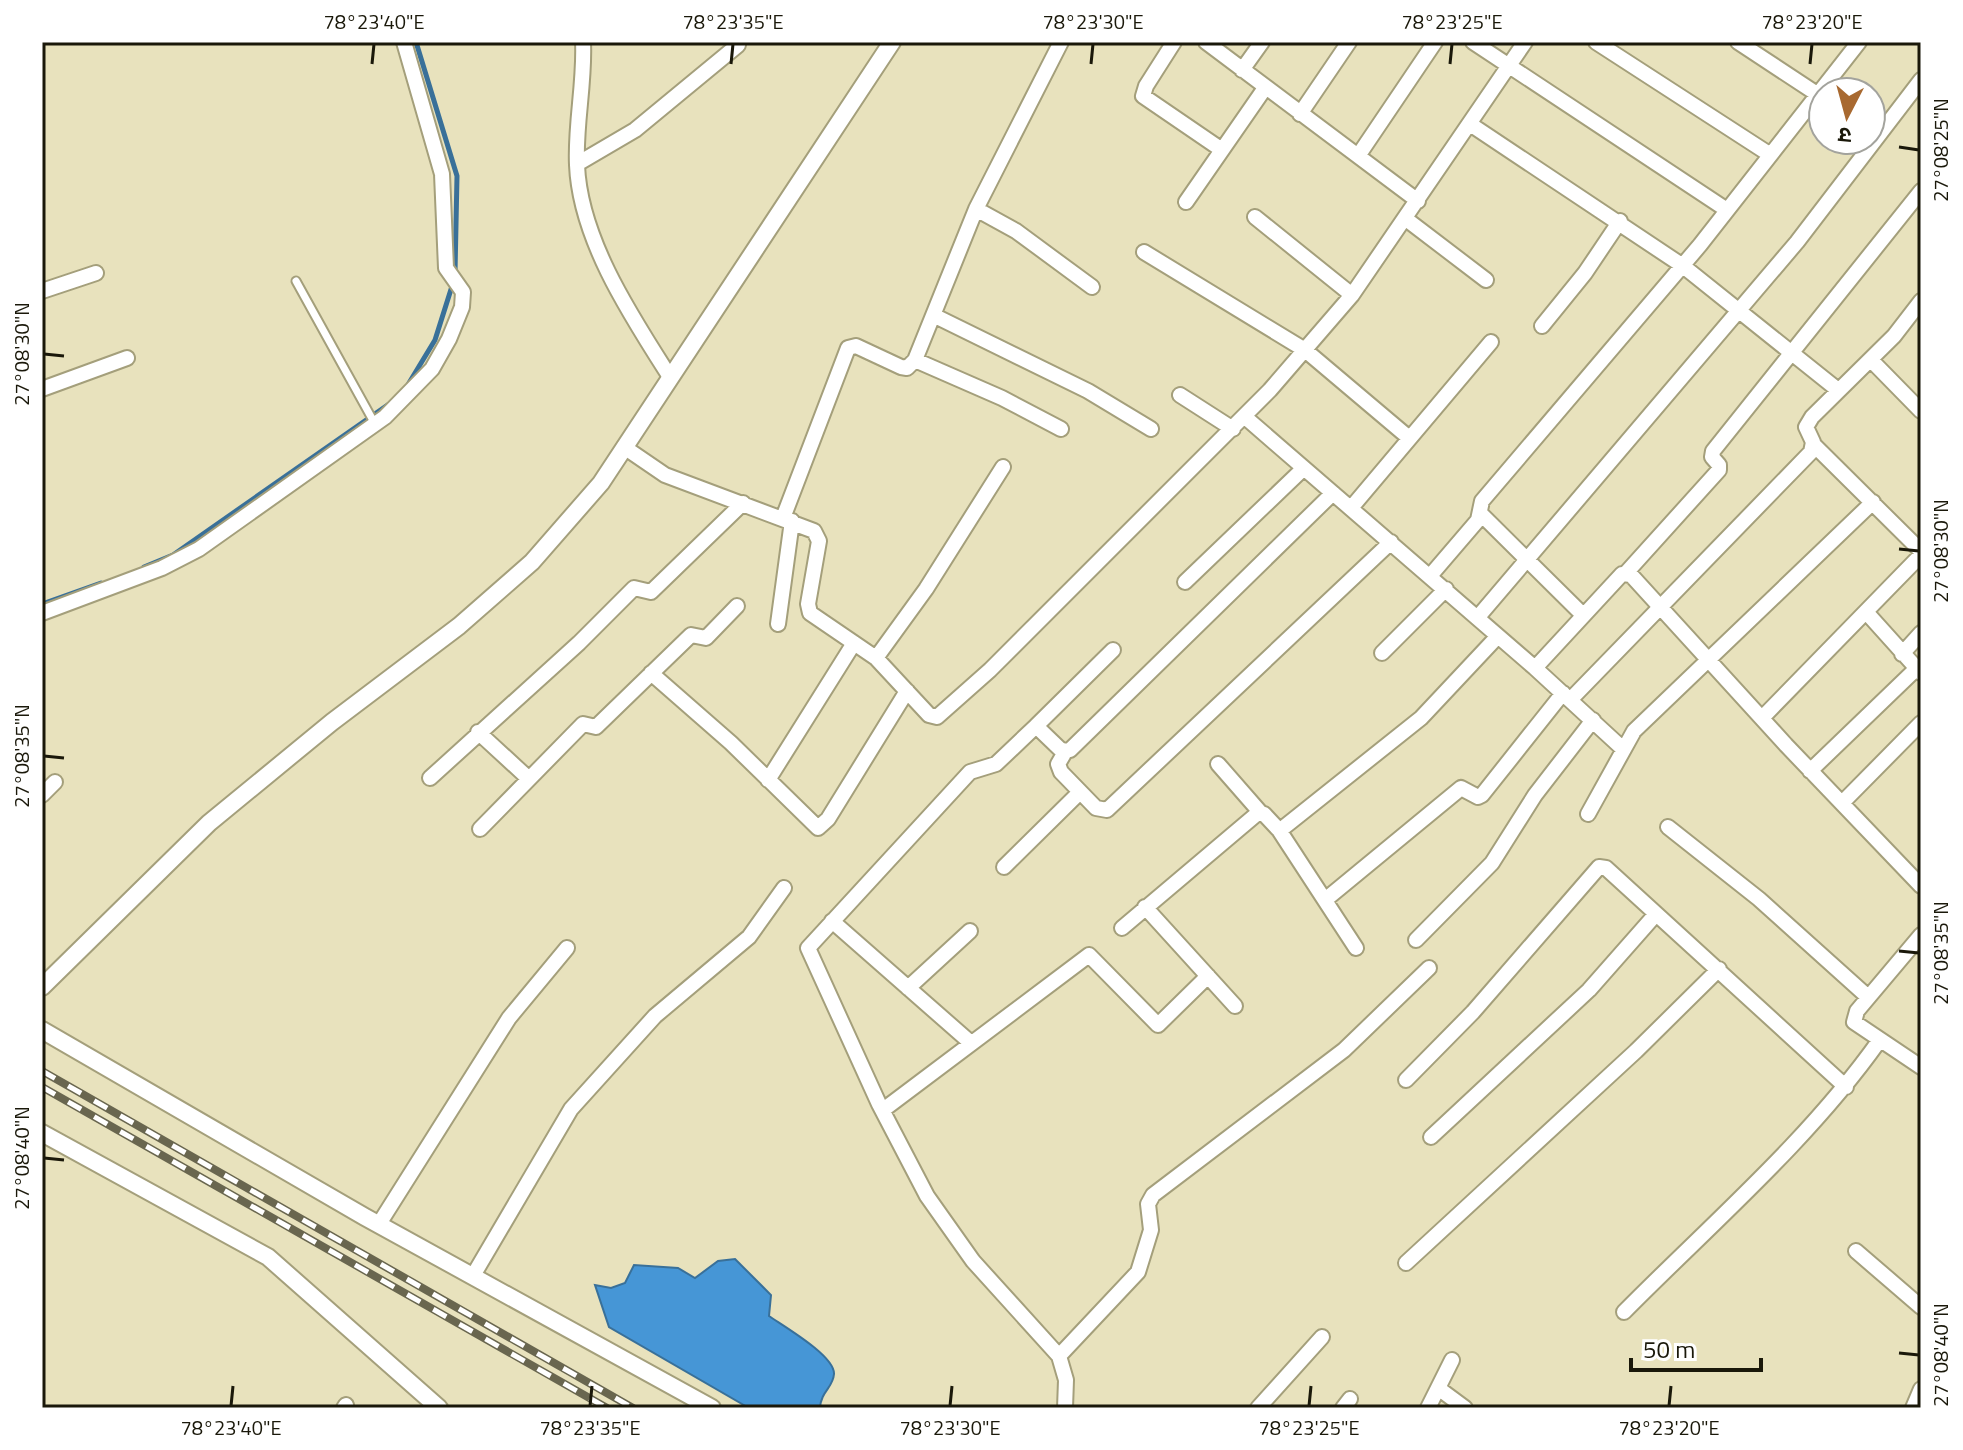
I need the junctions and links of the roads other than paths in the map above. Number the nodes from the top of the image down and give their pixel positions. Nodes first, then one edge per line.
1 (404, 42) edge
2 (892, 42) edge
3 (1061, 42) edge
4 (1174, 42) edge
5 (1206, 42) edge
6 (1262, 42) edge
7 (1349, 42) edge
8 (1435, 42) edge
9 (1473, 42) edge
10 (1525, 42) edge
11 (1596, 42) edge
12 (1738, 42) edge
13 (1859, 42) edge
14 (586, 43) edge
15 (738, 45) dead end
16 (1509, 66) junction
17 (1242, 70) junction
18 (1832, 76) edge
19 (1921, 80) edge
20 (1807, 87) edge
21 (1265, 88) junction
22 (1807, 106) edge
23 (1300, 114) junction
24 (1470, 124) junction
25 (1222, 150) junction
26 (1769, 154) junction
27 (1358, 156) junction
28 (577, 164) junction
29 (1921, 191) edge
30 (1418, 201) junction
31 (1186, 202) dead end
32 (976, 209) junction
33 (1727, 210) junction
34 (1255, 217) dead end
35 (1406, 219) junction
36 (1620, 221) junction
37 (1144, 252) dead end
38 (1683, 266) junction
39 (96, 273) dead end
40 (1486, 280) dead end
41 (296, 281) dead end
42 (1092, 287) dead end
43 (42, 291) edge
44 (1352, 295) junction
45 (1921, 301) edge
46 (1740, 309) junction
47 (935, 316) junction
48 (1542, 326) dead end
49 (1491, 342) dead end
50 (1305, 350) junction
51 (1793, 353) junction
52 (127, 358) dead end
53 (915, 360) junction
54 (1871, 360) junction
55 (670, 377) junction
56 (42, 389) edge
57 (1838, 390) junction
58 (1180, 395) dead end
59 (1921, 411) edge
60 (1245, 417) junction
61 (372, 418) junction
62 (1061, 429) dead end
63 (1151, 429) dead end
64 (1233, 429) junction
65 (1408, 437) junction
66 (1813, 444) junction
67 (624, 447) junction
68 (1003, 467) dead end
69 (1304, 468) junction
70 (1333, 493) junction
71 (1873, 502) junction
72 (743, 503) junction
73 (1351, 508) junction
74 (1480, 513) junction
75 (788, 519) junction
76 (1391, 542) junction
77 (1921, 553) edge
78 (1528, 558) junction
79 (1626, 573) junction
80 (1430, 576) junction
81 (1185, 582) dead end
82 (1446, 589) junction
83 (1660, 605) junction
84 (737, 606) dead end
85 (42, 613) edge
86 (1867, 613) junction
87 (1583, 615) junction
88 (1478, 617) junction
89 (778, 624) dead end
90 (1921, 633) edge
91 (1498, 636) junction
92 (854, 643) junction
93 (1113, 650) dead end
94 (1382, 653) dead end
95 (1902, 654) junction
96 (876, 658) junction
97 (1710, 660) junction
98 (1535, 668) junction
99 (1919, 671) edge
100 (651, 673) junction
101 (907, 691) junction
102 (1567, 696) junction
103 (1762, 718) junction
104 (1593, 720) junction
105 (1921, 723) edge
106 (1036, 726) junction
107 (478, 732) junction
108 (1622, 748) junction
109 (1065, 752) junction
110 (1218, 764) dead end
111 (1810, 771) junction
112 (430, 778) dead end
113 (528, 778) junction
114 (768, 780) junction
115 (55, 782) dead end
116 (1080, 792) junction
117 (42, 795) edge
118 (1842, 803) junction
119 (1260, 812) junction
120 (1588, 814) dead end
121 (1668, 827) dead end
122 (480, 829) dead end
123 (1279, 830) junction
124 (1004, 867) dead end
125 (1921, 886) edge
126 (784, 888) dead end
127 (1325, 900) junction
128 (1145, 907) junction
129 (1656, 914) junction
130 (832, 921) junction
131 (1122, 928) dead end
132 (970, 931) dead end
133 (1921, 935) edge
134 (1416, 940) dead end
135 (567, 948) dead end
136 (1356, 948) dead end
137 (1429, 968) dead end
138 (1719, 969) junction
139 (1208, 976) junction
140 (42, 987) edge
141 (908, 988) junction
142 (1868, 997) junction
143 (1235, 1006) dead end
144 (42, 1030) edge
145 (1879, 1041) junction
146 (971, 1043) junction
147 (1921, 1067) edge
148 (1406, 1080) dead end
149 (1846, 1087) junction
150 (883, 1110) junction
151 (42, 1133) edge
152 (1431, 1137) dead end
153 (379, 1224) junction
154 (1856, 1251) dead end
155 (1406, 1263) dead end
156 (474, 1274) junction
157 (1921, 1307) edge
158 (1624, 1312) dead end
159 (1322, 1337) dead end
160 (1059, 1356) junction
161 (1452, 1360) dead end
162 (1438, 1388) junction
163 (1921, 1389) edge
164 (439, 1408) edge
165 (712, 1408) edge
166 (1065, 1408) edge
167 (1258, 1408) edge
168 (1428, 1408) edge
169 (1465, 1408) edge
170 (1913, 1408) edge

1 - 61 street
2 - 55 street
3 - 32 street
4 - 25 street
5 - 17 street
6 - 17 street
7 - 23 street
8 - 27 street
9 - 16 street
10 - 16 street
11 - 26 street
12 - 20 street
13 - 18 street
14 - 28 street
15 - 28 street
16 - 24 street
16 - 33 street
17 - 21 street
19 - 46 street
21 - 23 street
21 - 25 street
22 - 26 street
23 - 27 street
24 - 30 street
24 - 36 street
25 - 31 street
26 - 33 street
27 - 30 street
28 - 55 street
29 - 51 street
30 - 35 street
32 - 42 street
32 - 47 street
33 - 38 street
34 - 44 street
35 - 40 street
35 - 44 street
36 - 38 street
36 - 48 street
37 - 50 street
38 - 46 street
38 - 74 street
39 - 43 street
41 - 61 lane
44 - 50 street
45 - 54 street
46 - 51 street
46 - 78 street
47 - 53 street
47 - 63 street
49 - 65 street
50 - 60 street
50 - 65 street
51 - 57 street
51 - 79 street
52 - 56 street
53 - 62 street
53 - 75 street
54 - 57 street
54 - 59 street
55 - 67 street
57 - 66 street
58 - 64 street
60 - 64 street
60 - 69 street
61 - 85 street
64 - 101 street
65 - 73 street
66 - 71 street
66 - 83 street
67 - 72 street
67 - 140 street
68 - 96 street
69 - 70 street
69 - 81 street
70 - 73 street
70 - 109 street
71 - 77 street
71 - 97 street
72 - 75 street
72 - 107 street
73 - 76 street
74 - 78 street
74 - 80 street
75 - 89 street
75 - 92 street
76 - 80 street
76 - 116 street
77 - 86 street
78 - 87 street
78 - 88 street
79 - 83 street
79 - 87 street
80 - 82 street
82 - 88 street
82 - 94 street
83 - 97 street
83 - 102 street
84 - 100 street
86 - 95 street
86 - 103 street
87 - 98 street
88 - 91 street
90 - 95 street
91 - 98 street
91 - 123 street
92 - 96 street
92 - 114 street
93 - 106 street
95 - 99 street
96 - 101 street
97 - 103 street
97 - 108 street
98 - 102 street
99 - 111 street
100 - 113 street
100 - 114 street
101 - 114 street
102 - 104 street
102 - 127 street
103 - 111 street
104 - 108 street
104 - 134 street
105 - 118 street
106 - 109 street
106 - 130 street
107 - 112 street
107 - 113 street
108 - 120 street
109 - 116 street
110 - 119 street
111 - 118 street
113 - 122 street
115 - 117 street
116 - 124 street
118 - 125 street
119 - 123 street
119 - 128 street
121 - 142 street
123 - 127 street
126 - 156 street
127 - 136 street
128 - 131 street
128 - 139 street
129 - 138 street
129 - 148 street
129 - 152 street
130 - 141 street
130 - 150 street
132 - 141 street
133 - 142 street
135 - 153 street
137 - 160 street
138 - 149 street
138 - 155 street
139 - 143 street
139 - 146 street
141 - 146 street
142 - 145 street
144 - 153 street
145 - 147 street
145 - 149 street
146 - 150 street
149 - 158 street
150 - 160 street
151 - 164 street
153 - 156 street
154 - 157 street
156 - 165 street
159 - 167 street
160 - 166 street
161 - 162 street
162 - 168 street
162 - 169 street
163 - 170 street

